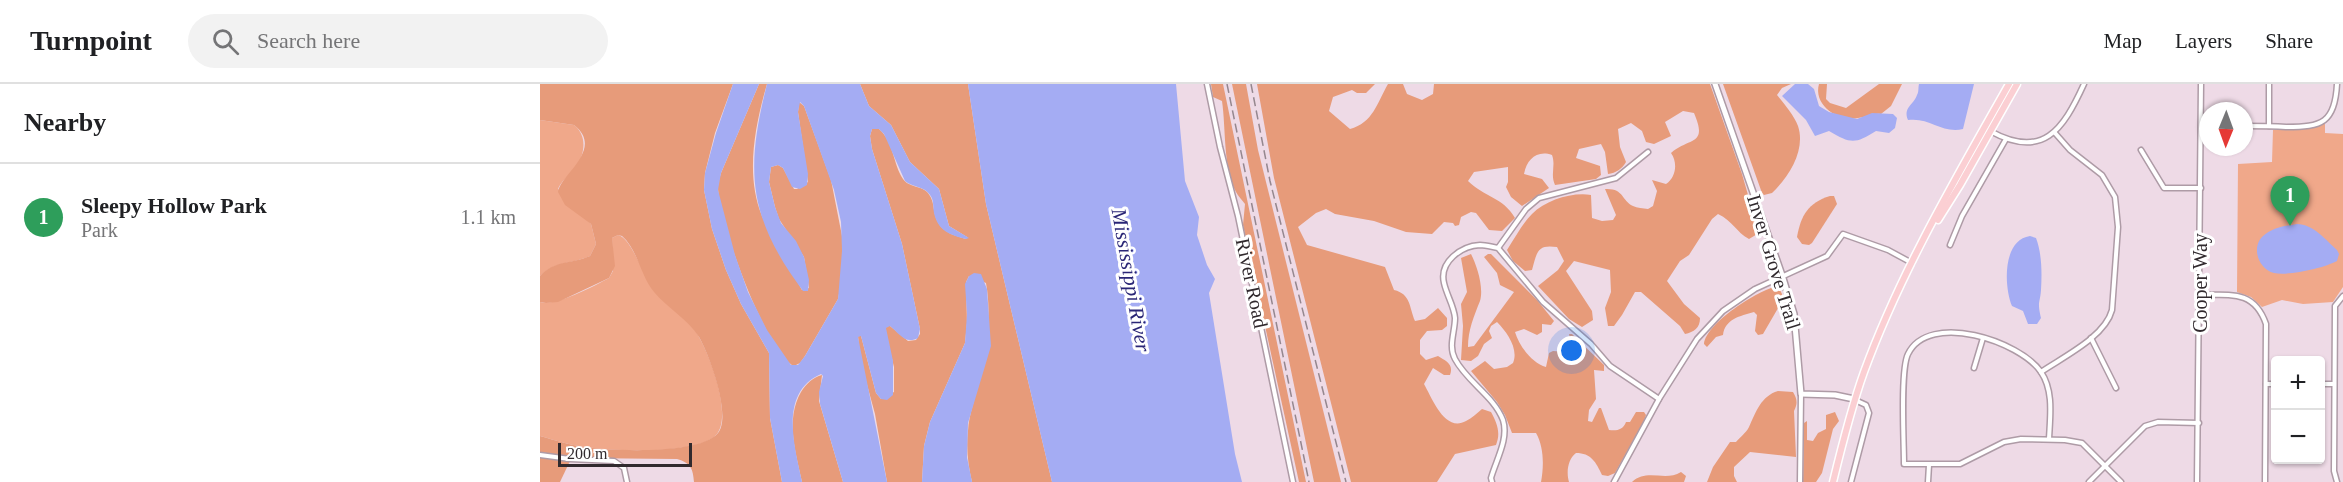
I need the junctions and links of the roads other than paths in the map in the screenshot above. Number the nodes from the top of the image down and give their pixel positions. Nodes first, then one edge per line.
1 (1207, 84) edge
2 (1715, 84) edge
3 (2009, 84) edge
4 (2017, 84) edge
5 (2084, 84) edge
6 (2201, 84) edge
7 (2269, 84) edge
8 (2337, 84) edge
9 (2201, 102) edge
10 (2253, 126) edge
11 (2269, 126) junction
12 (1987, 129) junction
13 (2055, 133) junction
14 (2006, 139) junction
15 (2141, 150) dead end
16 (1648, 152) dead end
17 (2201, 156) edge
18 (2201, 188) junction
19 (1950, 245) dead end
20 (1498, 248) junction
21 (1912, 263) junction
22 (1782, 275) junction
23 (2200, 295) junction
24 (2343, 296) edge
25 (1983, 338) junction
26 (2091, 338) junction
27 (1974, 368) dead end
28 (2041, 372) junction
29 (2266, 384) junction
30 (2271, 384) edge
31 (2325, 384) edge
32 (2333, 384) junction
33 (2116, 388) dead end
34 (1801, 394) junction
35 (1659, 399) junction
36 (1854, 399) junction
37 (2199, 423) junction
38 (2049, 439) junction
39 (540, 455) edge
40 (1929, 465) junction
41 (2105, 465) junction
42 (627, 482) edge
43 (1293, 482) edge
44 (1492, 482) edge
45 (1614, 482) edge
46 (1800, 482) edge
47 (1833, 482) edge
48 (1851, 482) edge
49 (1928, 482) edge
50 (2089, 482) edge
51 (2121, 482) edge
52 (2197, 482) edge
53 (2265, 482) edge
54 (2337, 482) edge

1 - 43 street, River Road
2 - 22 street, Inver Grove Trail
3 - 12 main road
4 - 12 main road
5 - 13 street
6 - 9 street, Cooper Way
7 - 11 street
8 - 11 street
10 - 11 street
12 - 14 street
12 - 21 main road
13 - 14 street
13 - 26 street
14 - 19 street
15 - 18 street
16 - 20 street
17 - 18 street, Cooper Way
18 - 23 street, Cooper Way
20 - 35 street
20 - 44 street
21 - 22 street
21 - 36 main road
22 - 34 street, Inver Grove Trail
22 - 35 street
23 - 29 street
23 - 37 street, Cooper Way
24 - 32 street
25 - 27 street
25 - 28 street
25 - 40 street
26 - 28 street
26 - 33 street
28 - 38 street
29 - 30 street
29 - 53 street
31 - 32 street
32 - 54 street
34 - 36 street
34 - 46 street, Inver Grove Trail
35 - 45 street
36 - 47 main road
36 - 48 street
37 - 41 street
37 - 52 street, Cooper Way
38 - 40 street
38 - 41 street
39 - 42 street
40 - 49 street
41 - 50 street
41 - 51 street

